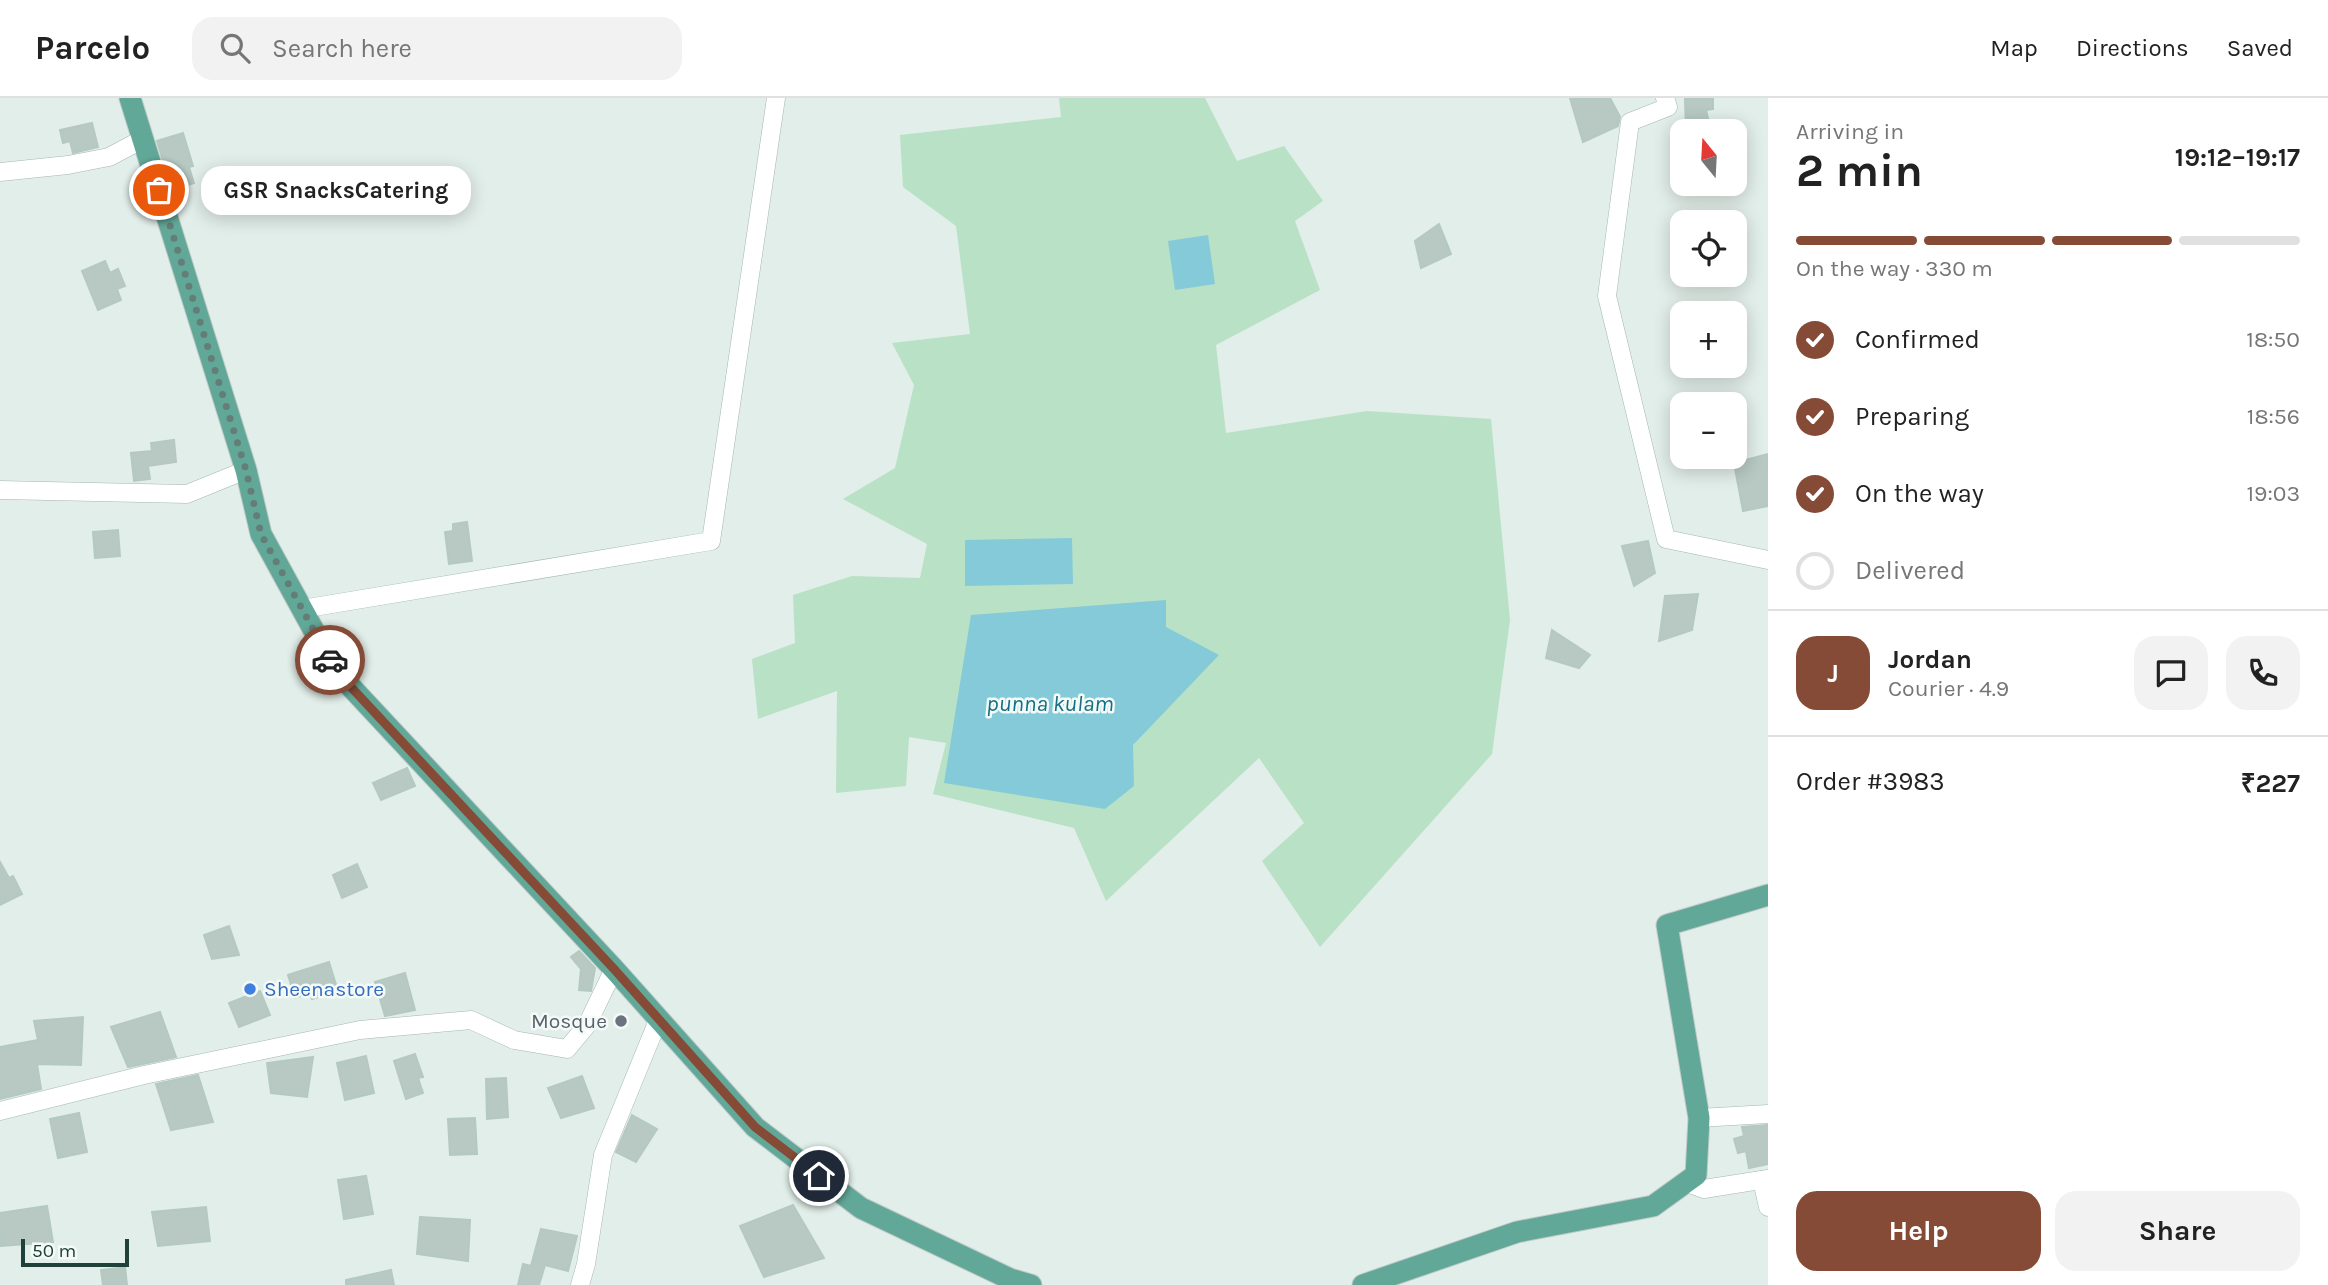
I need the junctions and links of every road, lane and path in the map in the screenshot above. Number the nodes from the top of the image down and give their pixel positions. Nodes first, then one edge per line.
1 (130, 98) edge
2 (776, 98) edge
3 (1665, 98) edge
4 (143, 139) junction
5 (0, 172) edge
6 (246, 470) junction
7 (0, 490) edge
8 (1768, 561) edge
9 (302, 609) junction
10 (1768, 895) edge
11 (614, 969) junction
12 (659, 1018) junction
13 (0, 1111) edge
14 (1768, 1114) edge
15 (1699, 1118) junction
16 (1765, 1180) edge
17 (1685, 1182) junction
18 (1768, 1207) edge
19 (580, 1285) edge
20 (1031, 1285) edge
21 (1363, 1285) edge

1 - 4 main road
2 - 9 street
3 - 8 street
4 - 5 street
4 - 6 main road
6 - 7 street
6 - 9 main road
9 - 11 main road
10 - 15 main road
11 - 12 main road
11 - 13 street
12 - 19 street
12 - 20 main road
14 - 15 street
15 - 17 main road
16 - 17 street
16 - 18 street
17 - 21 main road

